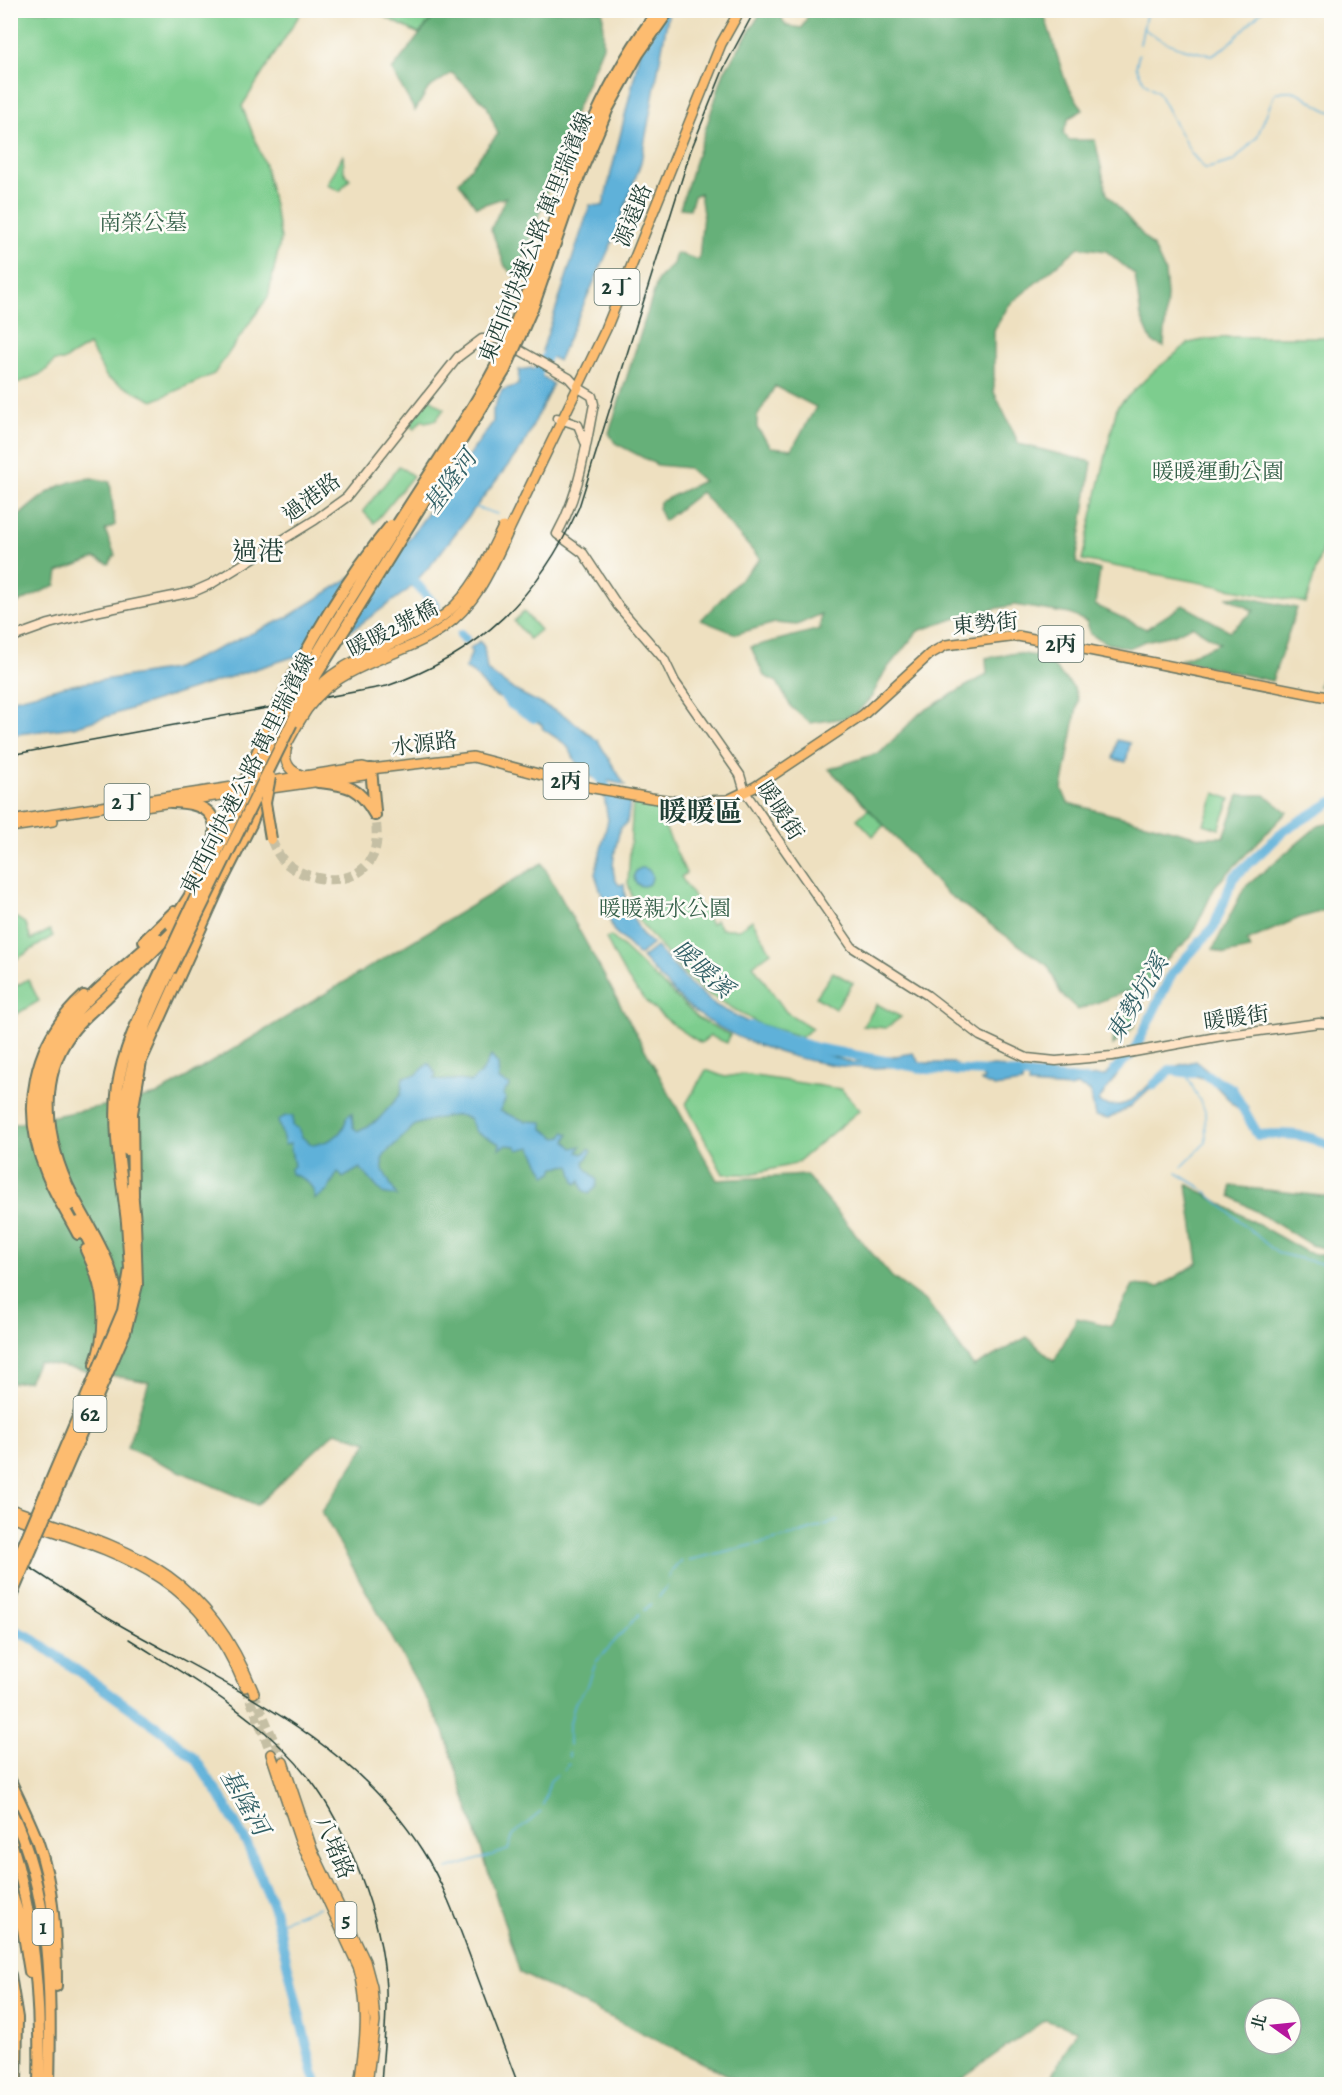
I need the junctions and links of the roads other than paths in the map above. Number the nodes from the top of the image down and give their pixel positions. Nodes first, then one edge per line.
1 (659, 10) edge
2 (669, 10) edge
3 (732, 10) edge
4 (740, 10) edge
5 (719, 42) junction
6 (573, 383) junction
7 (559, 419) junction
8 (585, 448) junction
9 (409, 506) junction
10 (506, 529) joint
11 (10, 638) edge
12 (1332, 699) edge
13 (296, 718) junction
14 (289, 741) junction
15 (371, 769) junction
16 (307, 775) junction
17 (318, 782) junction
18 (265, 786) junction
19 (241, 789) junction
20 (745, 792) junction
21 (651, 798) joint
22 (171, 802) junction
23 (10, 820) edge
24 (10, 827) edge
25 (271, 839) tunnel mouth
26 (211, 853) junction
27 (189, 897) junction
28 (166, 970) junction
29 (1332, 1024) edge
30 (133, 1196) junction
31 (131, 1222) junction
32 (106, 1377) junction
33 (55, 1476) junction
34 (10, 1509) edge
35 (10, 1516) edge
36 (10, 1577) edge
37 (10, 1590) edge
38 (10, 1599) edge
39 (10, 1609) edge
40 (245, 1687) tunnel mouth
41 (254, 1693) tunnel mouth
42 (271, 1754) tunnel mouth
43 (283, 1762) tunnel mouth
44 (10, 1780) edge
45 (10, 1809) edge
46 (10, 1838) edge
47 (10, 1888) edge
48 (10, 1975) edge
49 (50, 2049) junction
50 (39, 2064) junction
51 (16, 2085) edge
52 (39, 2085) edge
53 (49, 2085) edge
54 (359, 2085) edge
55 (367, 2085) edge

1 - 9 highway, 東西向快速公路 萬里瑞濱線 / 62, bridge
2 - 13 highway, 東西向快速公路 萬里瑞濱線 / 62, bridge
3 - 5 main road, 源遠路 / 2丁
4 - 5 main road, 源遠路 / 2丁
5 - 6 main road, 源遠路 / 2丁
6 - 7 main road, 源遠路 / 2丁
6 - 8 street, 暖暖街
6 - 11 street, 過港路
7 - 8 street
7 - 10 main road, 源遠路 / 2丁
8 - 20 street, 暖暖街
9 - 19 highway, bridge
9 - 28 highway, 東西向快速公路 萬里瑞濱線 / 62, bridge
10 - 13 main road, 暖暖2號橋 / 2丁, bridge
12 - 20 main road, 東勢街 / 2丙
13 - 14 main road, 2丁
13 - 19 main road, 2丁
13 - 25 highway, bridge
13 - 28 highway, 東西向快速公路 萬里瑞濱線 / 62, bridge
14 - 16 main road
14 - 18 main road, 2丁
15 - 16 main road, 水源路 / 2丙
15 - 17 main road, 水源路 / 2丙
15 - 17 highway
15 - 21 main road, 水源路 / 2丙
16 - 18 main road, 水源路 / 2丙
17 - 18 main road, 水源路 / 2丙
18 - 19 main road, 水源路 / 2丁
18 - 30 highway
18 - 32 highway
19 - 22 main road, 水源路 / 2丁
19 - 23 main road, 水源路 / 2丁
19 - 26 highway
20 - 21 main road, 東勢街 / 2丙
20 - 29 street, 暖暖街
22 - 24 main road, 水源路 / 2丁
22 - 26 highway
26 - 27 highway
27 - 32 highway
27 - 33 highway, bridge
28 - 30 highway, 東西向快速公路 萬里瑞濱線 / 62
28 - 31 highway, 東西向快速公路 萬里瑞濱線 / 62
30 - 31 highway, 東西向快速公路 萬里瑞濱線 / 62
31 - 33 highway, 東西向快速公路 萬里瑞濱線 / 62, bridge
31 - 38 highway, 東西向快速公路 萬里瑞濱線 / 62, bridge
32 - 37 highway, bridge
32 - 39 highway, bridge
33 - 36 highway, 東西向快速公路 萬里瑞濱線 / 62, bridge
34 - 41 main road
35 - 40 main road
42 - 54 main road, 八堵路 / 5
43 - 55 main road, 八堵路 / 5
44 - 49 highway
45 - 49 highway, 1
46 - 50 highway, 1
47 - 50 highway
48 - 51 highway
49 - 53 highway, 1
50 - 52 highway, 1

